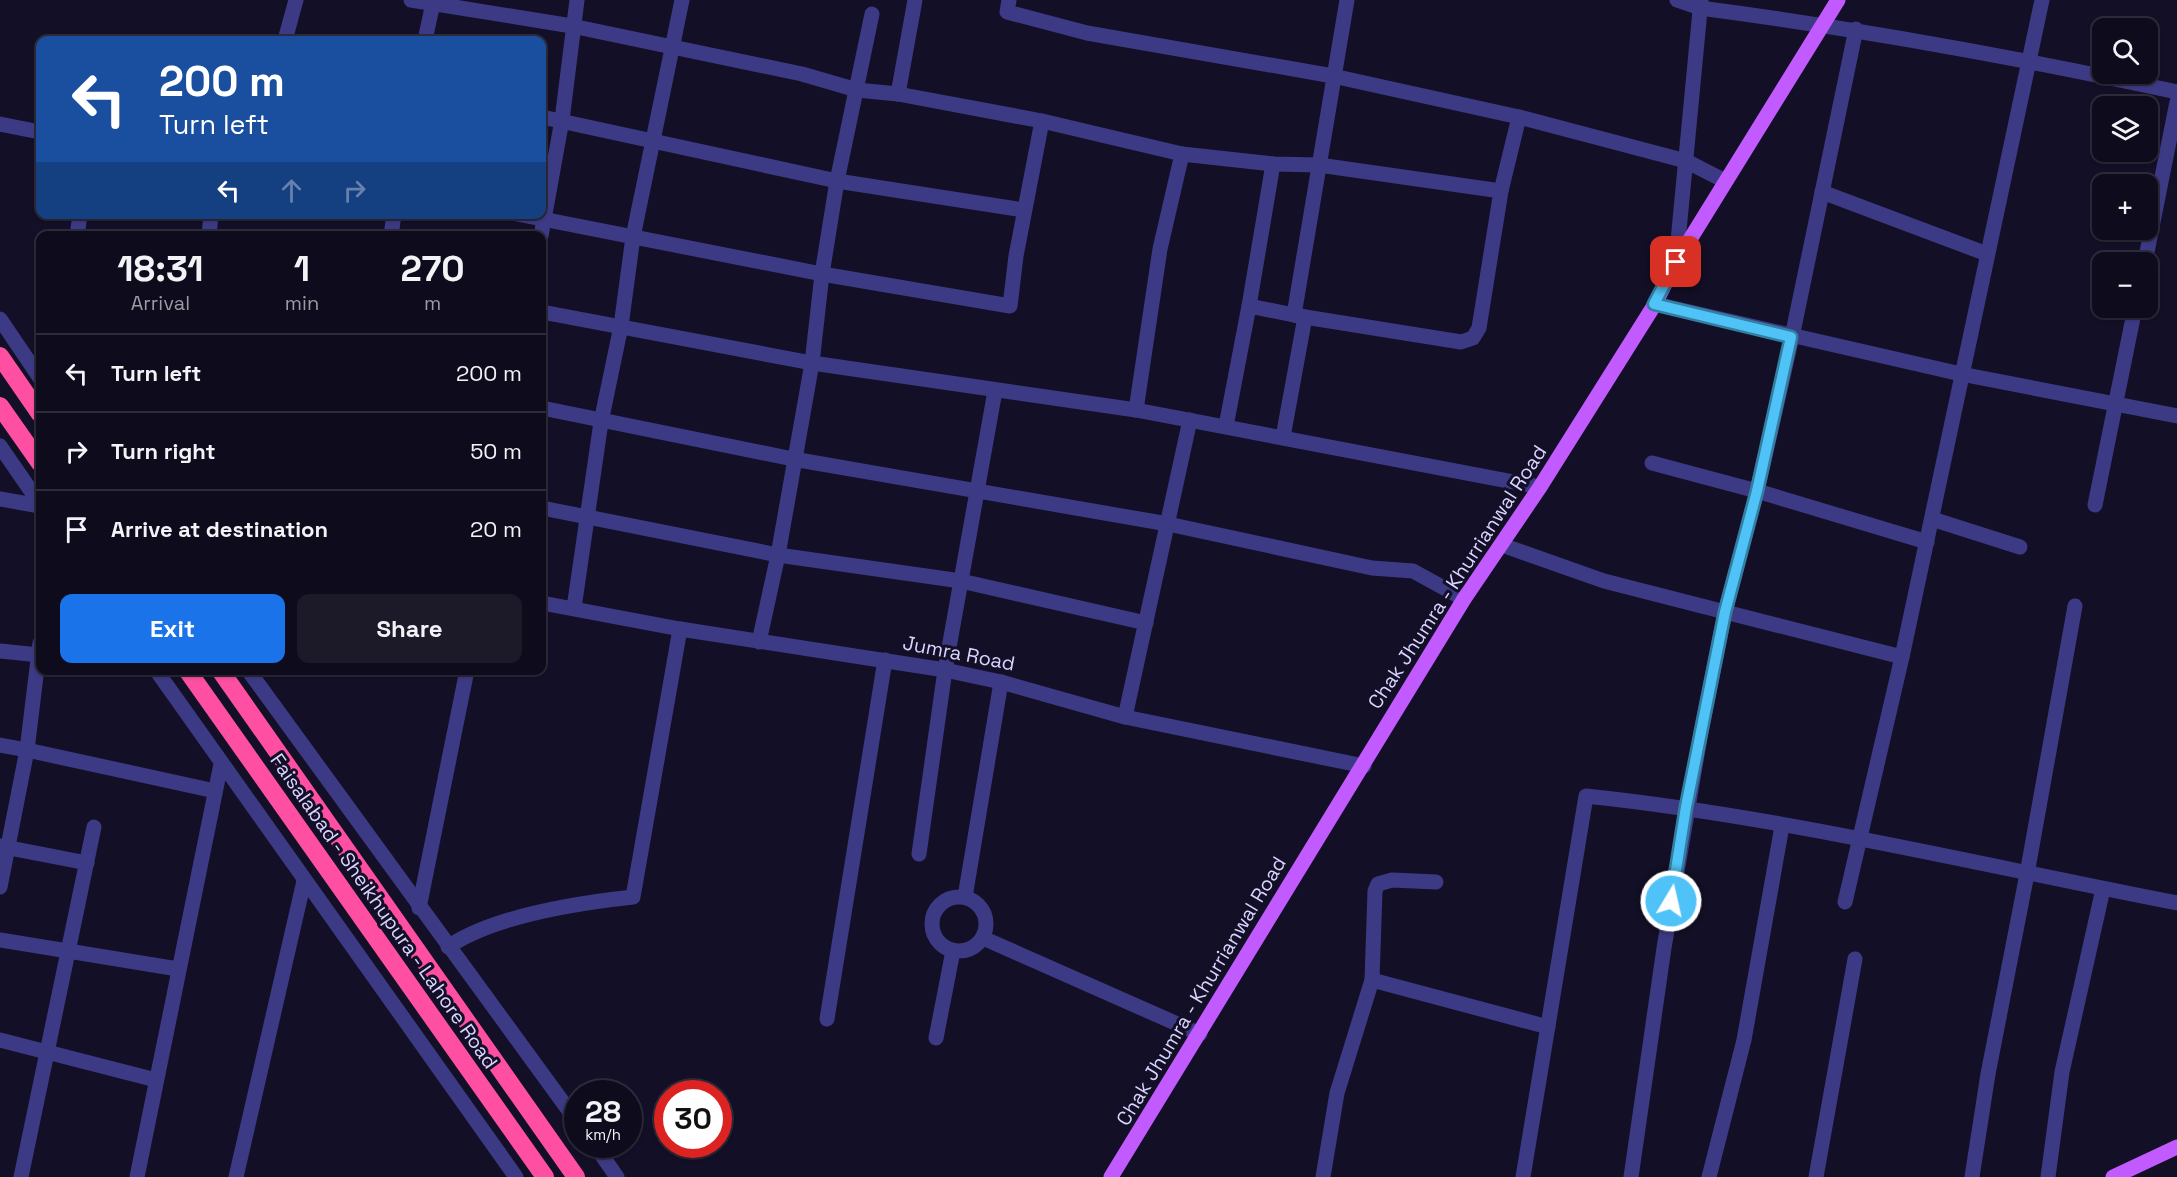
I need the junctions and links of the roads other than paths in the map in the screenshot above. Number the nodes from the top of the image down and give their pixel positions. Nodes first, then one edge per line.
1 (296, 0) edge
2 (411, 0) edge
3 (577, 0) edge
4 (682, 0) edge
5 (915, 0) edge
6 (1009, 0) edge
7 (1347, 0) edge
8 (1677, 0) edge
9 (1838, 0) edge
10 (2042, 0) edge
11 (433, 3) junction
12 (1701, 4) edge
13 (872, 14) dead end
14 (1823, 24) junction
15 (572, 26) junction
16 (1856, 28) junction
17 (286, 36) edge
18 (427, 36) edge
19 (673, 49) junction
20 (2029, 60) junction
21 (1333, 76) junction
22 (857, 90) junction
23 (2177, 92) edge
24 (897, 94) junction
25 (2177, 102) edge
26 (1519, 117) junction
27 (546, 118) edge
28 (562, 120) junction
29 (1042, 122) junction
30 (0, 124) edge
31 (36, 131) edge
32 (653, 139) junction
33 (1182, 154) junction
34 (1686, 161) junction
35 (1273, 164) junction
36 (1318, 165) junction
37 (837, 181) junction
38 (1725, 181) junction
39 (1501, 191) junction
40 (1822, 192) junction
41 (546, 203) edge
42 (1024, 210) junction
43 (543, 219) joint
44 (542, 231) edge
45 (633, 237) junction
46 (2147, 252) edge
47 (1987, 254) junction
48 (1676, 262) junction
49 (822, 274) junction
50 (1654, 304) junction
51 (1249, 306) junction
52 (546, 313) edge
53 (1300, 316) junction
54 (2133, 318) edge
55 (0, 319) edge
56 (621, 326) junction
57 (1791, 337) junction
58 (0, 356) edge
59 (812, 363) junction
60 (36, 372) edge
61 (1961, 374) junction
62 (995, 392) junction
63 (0, 406) edge
64 (2115, 406) junction
65 (36, 408) edge
66 (546, 409) edge
67 (1136, 410) junction
68 (2177, 416) edge
69 (1190, 420) junction
70 (601, 422) junction
71 (1226, 426) junction
72 (1283, 437) junction
73 (0, 446) edge
74 (36, 457) edge
75 (793, 459) junction
76 (1652, 463) dead end
77 (1540, 487) junction
78 (978, 491) junction
79 (1757, 491) junction
80 (0, 499) edge
81 (36, 499) edge
82 (36, 504) edge
83 (2095, 505) dead end
84 (546, 509) edge
85 (586, 519) junction
86 (1932, 519) junction
87 (1168, 524) junction
88 (1927, 542) junction
89 (1502, 545) junction
90 (2020, 547) dead end
91 (778, 555) junction
92 (961, 581) junction
93 (1464, 599) junction
94 (546, 604) edge
95 (2075, 606) dead end
96 (574, 608) junction
97 (1725, 612) junction
98 (1146, 623) junction
99 (680, 629) junction
100 (759, 642) junction
101 (36, 649) edge
102 (0, 651) edge
103 (1902, 657) junction
104 (885, 660) junction
105 (945, 670) junction
106 (37, 675) edge
107 (159, 675) edge
108 (191, 675) edge
109 (224, 675) edge
110 (252, 675) edge
111 (466, 675) edge
112 (1001, 682) junction
113 (1125, 717) junction
114 (0, 745) edge
115 (27, 750) junction
116 (221, 764) junction
117 (1364, 766) junction
118 (215, 790) junction
119 (1686, 807) junction
120 (1782, 826) junction
121 (94, 827) dead end
122 (1859, 836) junction
123 (4, 847) edge
124 (920, 854) dead end
125 (87, 862) junction
126 (2027, 874) junction
127 (304, 881) junction
128 (1436, 882) dead end
129 (0, 887) edge
130 (2103, 889) junction
131 (966, 897) junction
132 (1845, 902) dead end
133 (2177, 903) edge
134 (419, 908) junction
135 (983, 938) junction
136 (0, 940) edge
137 (448, 947) junction
138 (68, 951) junction
139 (953, 951) junction
140 (1855, 959) dead end
141 (178, 969) junction
142 (1372, 980) junction
143 (826, 1018) dead end
144 (1548, 1027) junction
145 (1200, 1034) junction
146 (936, 1038) dead end
147 (0, 1040) edge
148 (47, 1052) junction
149 (156, 1080) junction
150 (564, 1104) edge
151 (2177, 1147) edge
152 (604, 1158) edge
153 (21, 1177) edge
154 (137, 1177) edge
155 (236, 1177) edge
156 (516, 1177) edge
157 (545, 1177) edge
158 (576, 1177) edge
159 (618, 1177) edge
160 (1111, 1177) edge
161 (1323, 1177) edge
162 (1523, 1177) edge
163 (1631, 1177) edge
164 (1708, 1177) edge
165 (1816, 1177) edge
166 (1972, 1177) edge
167 (2048, 1177) edge
168 (2113, 1177) edge

1 - 17 street
2 - 11 street
3 - 15 street
4 - 19 street
5 - 24 street
6 - 21 street
7 - 21 street
8 - 12 street
9 - 14 main road, Chak Jhumra - Khurrianwal Road
10 - 20 street
11 - 15 street
11 - 18 street
12 - 14 street
12 - 34 street
13 - 22 street
14 - 16 street
14 - 38 main road, Chak Jhumra - Khurrianwal Road
15 - 19 street
15 - 28 street
16 - 20 street
16 - 40 street
19 - 22 street
19 - 32 street
20 - 23 street
20 - 47 street
21 - 26 street
21 - 36 street
22 - 24 street
22 - 37 street
24 - 29 street
25 - 46 street
26 - 34 street
26 - 39 street
27 - 28 street
28 - 32 street
28 - 41 street
29 - 33 street
29 - 42 street
30 - 31 street
32 - 37 street
32 - 45 street
33 - 35 street
33 - 67 street
34 - 38 street
34 - 48 street
35 - 36 street
35 - 51 street
36 - 39 street
36 - 53 street
37 - 42 street
37 - 49 street
38 - 48 main road, Chak Jhumra - Khurrianwal Road
39 - 53 street
40 - 47 street
40 - 57 street
42 - 49 street
43 - 44 street
43 - 45 street
45 - 49 street
45 - 56 street
47 - 61 street
48 - 50 main road, Chak Jhumra - Khurrianwal Road
49 - 59 street
50 - 57 street
50 - 77 main road, Chak Jhumra - Khurrianwal Road
51 - 53 street
51 - 71 street
52 - 56 street
53 - 72 street
54 - 64 street
55 - 60 street
56 - 59 street
56 - 70 street
57 - 61 street
57 - 79 street
58 - 65 highway
59 - 62 street
59 - 75 street
61 - 64 street
61 - 86 street
62 - 67 street
62 - 78 street
63 - 74 highway
64 - 68 street
64 - 83 street
66 - 70 street
67 - 69 street
69 - 71 street
69 - 87 street
70 - 75 street
70 - 85 street
71 - 72 street
72 - 77 street
73 - 81 street
75 - 78 street
75 - 91 street
76 - 79 street
77 - 89 main road, Chak Jhumra - Khurrianwal Road
78 - 87 street
78 - 92 street
79 - 88 street
79 - 97 street
80 - 82 street
84 - 85 street
85 - 91 street
85 - 96 street
86 - 88 street
86 - 90 street
87 - 93 street
87 - 98 street
88 - 103 street
89 - 93 main road, Chak Jhumra - Khurrianwal Road
89 - 97 street
91 - 92 street
91 - 100 street
92 - 98 street
92 - 105 street
93 - 117 main road, Chak Jhumra - Khurrianwal Road
94 - 96 street, Jumra Road
95 - 126 street
96 - 99 street, Jumra Road
97 - 103 street
97 - 119 street
98 - 113 street
99 - 100 street, Jumra Road
99 - 137 street
100 - 104 street, Jumra Road
101 - 102 street
103 - 122 street
104 - 105 street, Jumra Road
104 - 143 street
105 - 112 street, Jumra Road
105 - 124 street
106 - 115 street
107 - 116 street
108 - 157 highway, Faisalabad - Sheikhupura - Lahore Road
109 - 158 highway, Faisalabad - Sheikhupura - Lahore Road
110 - 134 street
111 - 134 street
112 - 113 street, Jumra Road
112 - 131 street
113 - 117 street, Jumra Road
114 - 115 street
115 - 118 street
115 - 123 street
116 - 118 street
116 - 127 street
117 - 145 main road, Chak Jhumra - Khurrianwal Road
118 - 141 street
119 - 120 street
119 - 144 street
119 - 163 street
120 - 122 street
120 - 164 street
121 - 125 street
122 - 126 street
122 - 132 street
123 - 125 street
123 - 129 street
125 - 138 street
126 - 130 street
126 - 166 street
127 - 155 street
127 - 156 street
128 - 142 street
130 - 133 street
130 - 167 street
131 - 135 street
131 - 139 street
134 - 137 street
135 - 139 street
135 - 145 street
136 - 138 street
137 - 150 street
138 - 141 street
138 - 148 street
139 - 146 street
140 - 165 street
141 - 149 street
142 - 144 street
142 - 161 street
144 - 162 street
145 - 160 main road, Chak Jhumra - Khurrianwal Road
147 - 148 street
148 - 149 street
148 - 153 street
149 - 154 street
151 - 168 main road
152 - 159 street

